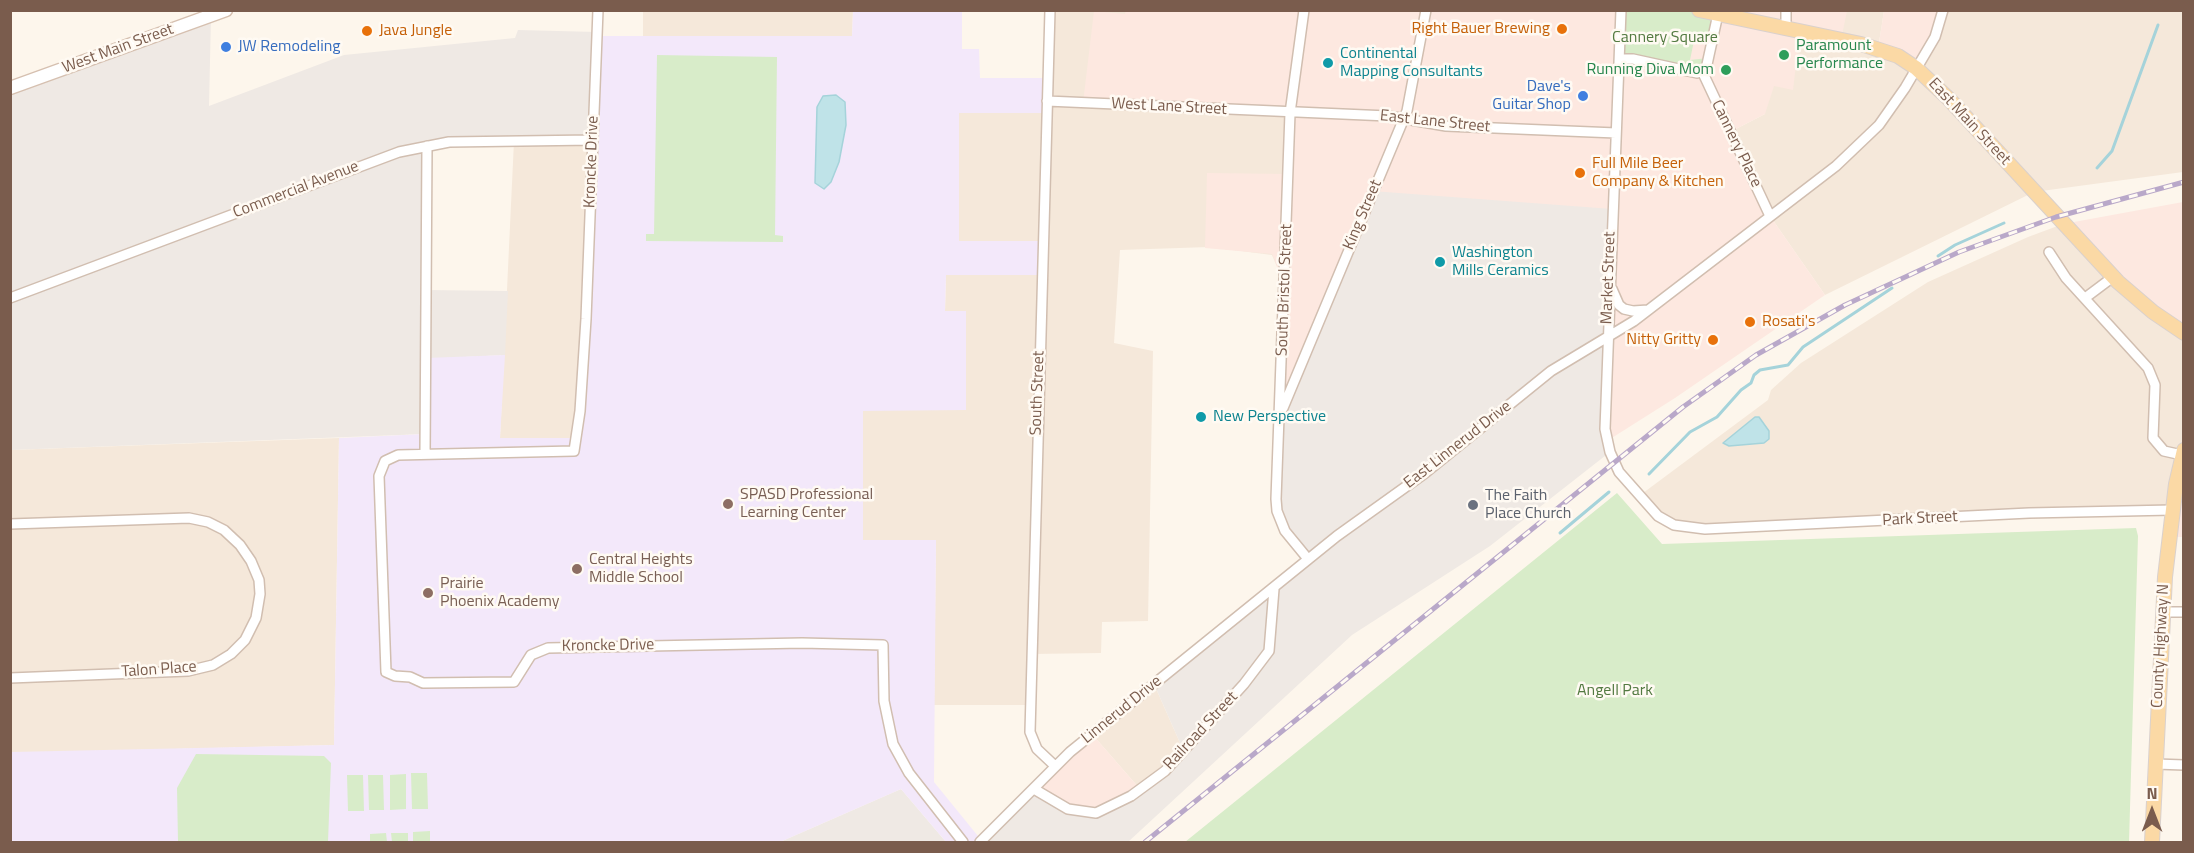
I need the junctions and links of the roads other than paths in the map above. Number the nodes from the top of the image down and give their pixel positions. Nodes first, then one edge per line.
1 (226, 10) edge
2 (598, 10) edge
3 (1050, 10) edge
4 (1304, 10) edge
5 (1426, 10) edge
6 (1621, 10) edge
7 (1699, 10) edge
8 (1786, 10) edge
9 (1943, 10) edge
10 (1717, 20) junction
11 (1786, 28) junction
12 (1620, 59) junction
13 (1916, 68) junction
14 (1704, 69) junction
15 (10, 88) edge
16 (1047, 101) junction
17 (1290, 113) junction
18 (1404, 118) junction
19 (1616, 133) junction
20 (593, 140) junction
21 (427, 146) junction
22 (1770, 216) junction
23 (2049, 252) dead end
24 (2113, 276) junction
25 (1609, 282) junction
26 (10, 298) edge
27 (2085, 298) junction
28 (1648, 310) junction
29 (2184, 333) edge
30 (1607, 339) junction
31 (1281, 413) junction
32 (2183, 452) edge
33 (425, 454) junction
34 (2172, 510) junction
35 (1669, 523) joint
36 (10, 524) edge
37 (1308, 559) junction
38 (1274, 589) junction
39 (2162, 612) junction
40 (2184, 612) edge
41 (10, 678) edge
42 (2156, 764) junction
43 (1054, 765) junction
44 (2184, 765) edge
45 (1034, 789) junction
46 (963, 843) edge
47 (980, 843) edge
48 (2152, 843) edge

1 - 15 main road, West Main Street
2 - 20 street, Kroncke Drive
3 - 16 street, South Street
4 - 17 street, South Bristol Street
5 - 18 street, King Street
6 - 12 street, Market Street
7 - 10 main road, East Main Street
8 - 11 street
9 - 13 street, East Linnerud Drive
10 - 11 main road, East Main Street
10 - 14 street
11 - 13 main road, East Main Street
12 - 14 street
12 - 19 street, Market Street
13 - 22 street, East Linnerud Drive
13 - 24 main road, East Main Street
14 - 22 street, Cannery Place
16 - 17 street, West Lane Street
16 - 43 street, South Street
17 - 18 street, East Lane Street
17 - 31 street, South Bristol Street
18 - 19 street, East Lane Street
18 - 31 street, King Street
19 - 25 street, Market Street
20 - 21 street, Commercial Avenue
20 - 33 street, Kroncke Drive
21 - 26 street, Commercial Avenue
21 - 33 street
22 - 28 street, East Linnerud Drive
23 - 27 street
24 - 27 street
24 - 29 main road, East Main Street
25 - 28 street
25 - 30 street, Market Street
27 - 32 street
28 - 30 street, East Linnerud Drive
30 - 35 street, Market Street
30 - 37 street, East Linnerud Drive
31 - 37 street, South Bristol Street
32 - 34 main road, County Highway N
33 - 46 street, Kroncke Drive
34 - 35 street, Park Street
34 - 39 main road, County Highway N
36 - 41 street, Talon Place
37 - 38 street, East Linnerud Drive
38 - 43 street, Linnerud Drive
38 - 45 street, Railroad Street
39 - 40 street
39 - 42 main road, County Highway N
42 - 44 street
42 - 48 main road, County Highway N
43 - 45 street, Linnerud Drive
45 - 47 street, Linnerud Drive

